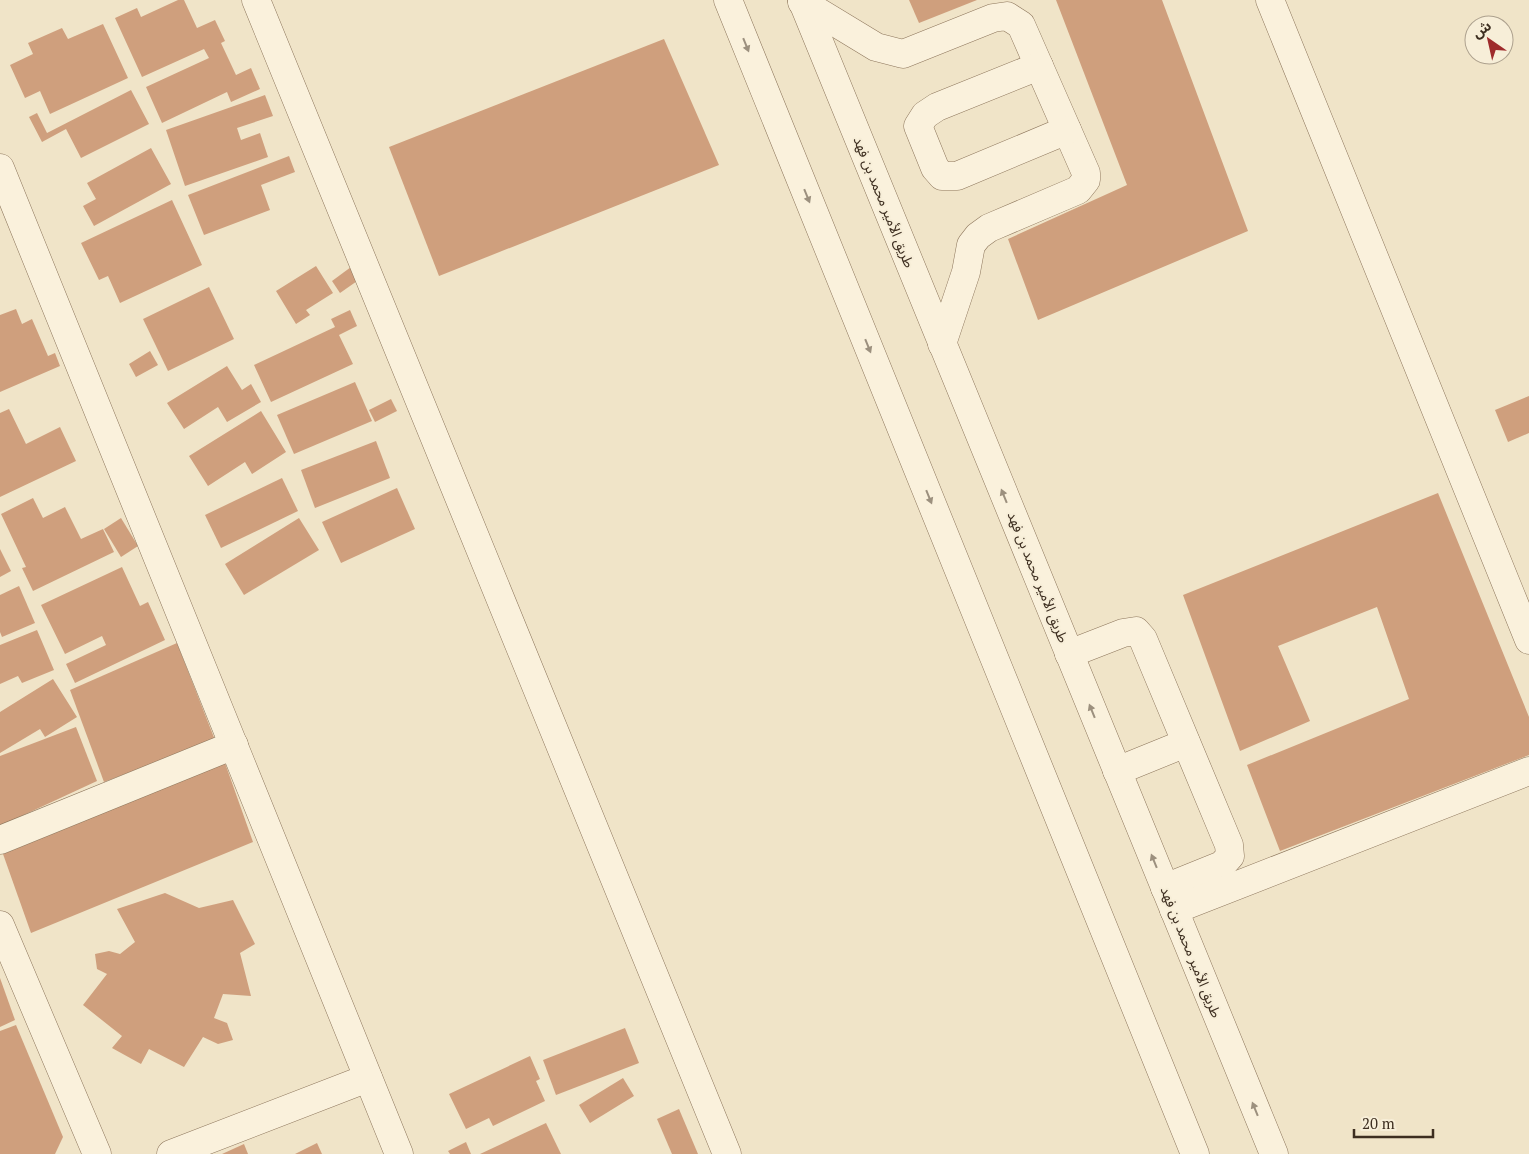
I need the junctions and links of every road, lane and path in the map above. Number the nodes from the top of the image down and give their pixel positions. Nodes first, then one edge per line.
1 (256, 0) edge
2 (728, 0) edge
3 (1270, 0) edge
4 (802, 1) edge
5 (1039, 66) junction
6 (1067, 130) junction
7 (0, 168) edge
8 (942, 344) junction
9 (1529, 640) edge
10 (1069, 654) junction
11 (1186, 743) junction
12 (234, 745) junction
13 (1117, 771) junction
14 (1529, 771) edge
15 (0, 840) edge
16 (1169, 899) junction
17 (0, 926) edge
18 (368, 1078) junction
19 (97, 1154) edge
20 (171, 1154) edge
21 (399, 1154) edge
22 (727, 1154) edge
23 (1195, 1154) edge
24 (1274, 1154) edge

1 - 22 street
2 -> 23 street
3 - 9 street
4 - 5 street
4 - 8 street, طريق الأمير محمد بن فهد
5 - 6 street
5 - 6 street
6 - 8 street
7 - 12 street
10 -> 8 street, طريق الأمير محمد بن فهد
10 - 11 street
13 -> 10 street, طريق الأمير محمد بن فهد
11 - 13 street
11 - 16 street
12 - 15 street
12 - 18 street
16 -> 13 street, طريق الأمير محمد بن فهد
14 - 16 street
24 -> 16 street, طريق الأمير محمد بن فهد
17 - 19 street
18 - 20 street
18 - 21 street

